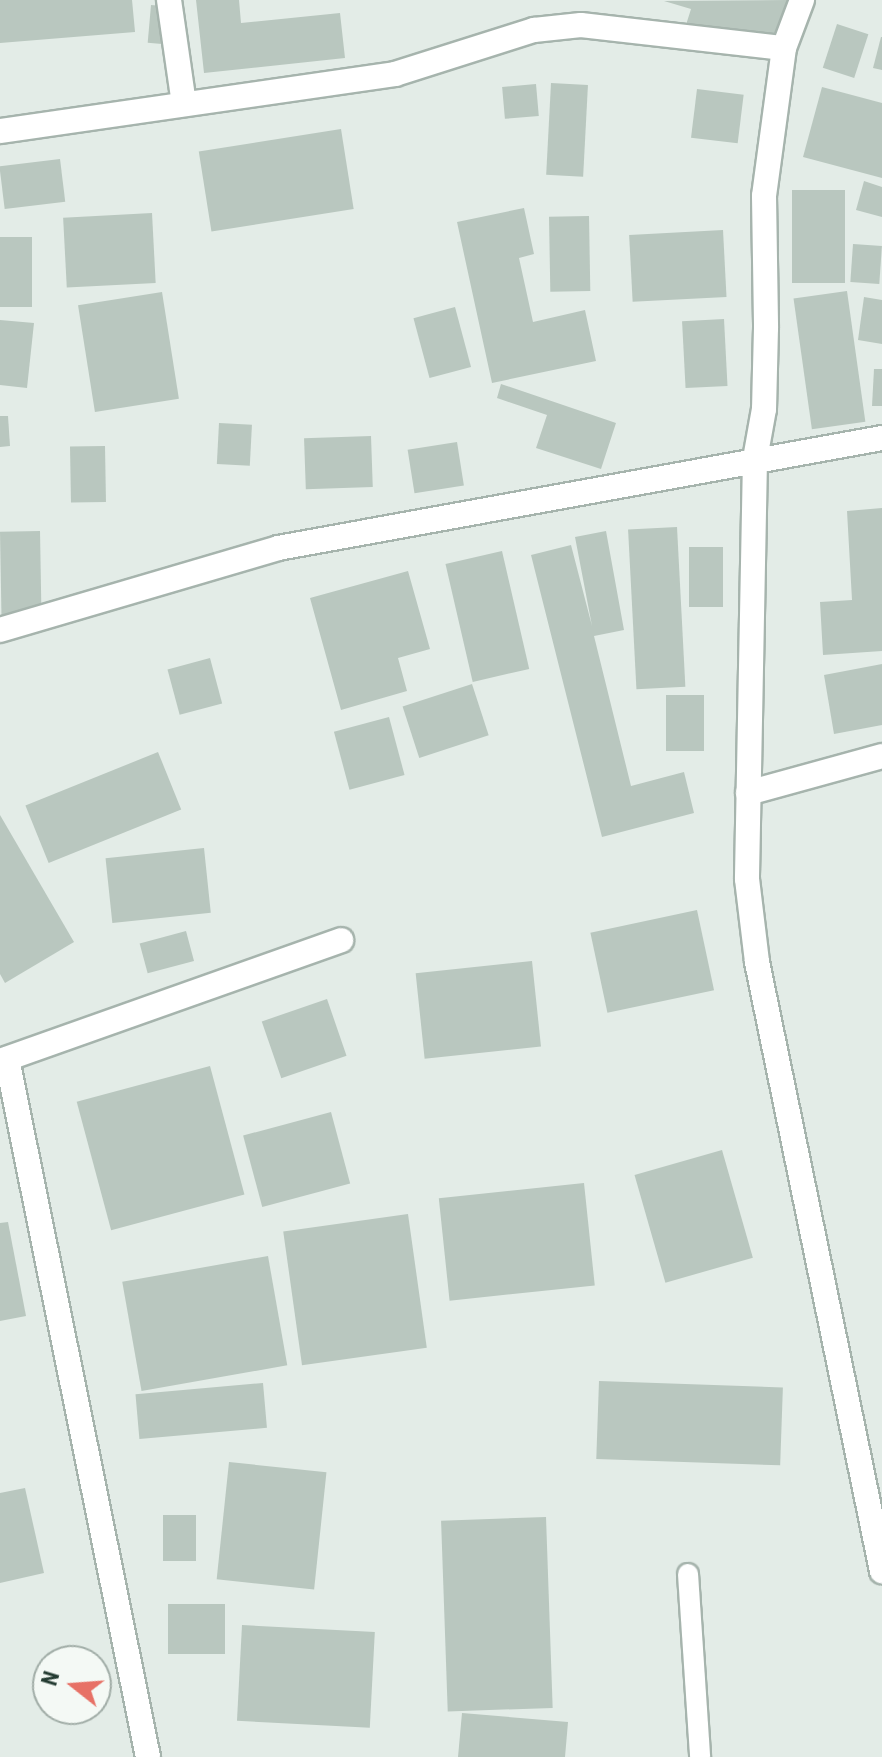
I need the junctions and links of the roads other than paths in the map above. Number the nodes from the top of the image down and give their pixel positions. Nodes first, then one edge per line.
1 (169, 0) edge
2 (802, 0) edge
3 (784, 48) junction
4 (184, 104) junction
5 (0, 131) edge
6 (882, 438) edge
7 (755, 459) junction
8 (0, 630) edge
9 (882, 756) edge
10 (748, 793) junction
11 (341, 940) dead end
12 (3, 1060) edge
13 (882, 1571) edge
14 (688, 1574) dead end
15 (148, 1757) edge
16 (700, 1757) edge

1 - 4 street
2 - 3 street
3 - 4 street
3 - 7 street
4 - 5 street
6 - 7 street
7 - 8 street
7 - 10 street
9 - 10 street
10 - 13 street
11 - 12 street
12 - 15 street
14 - 16 lane

